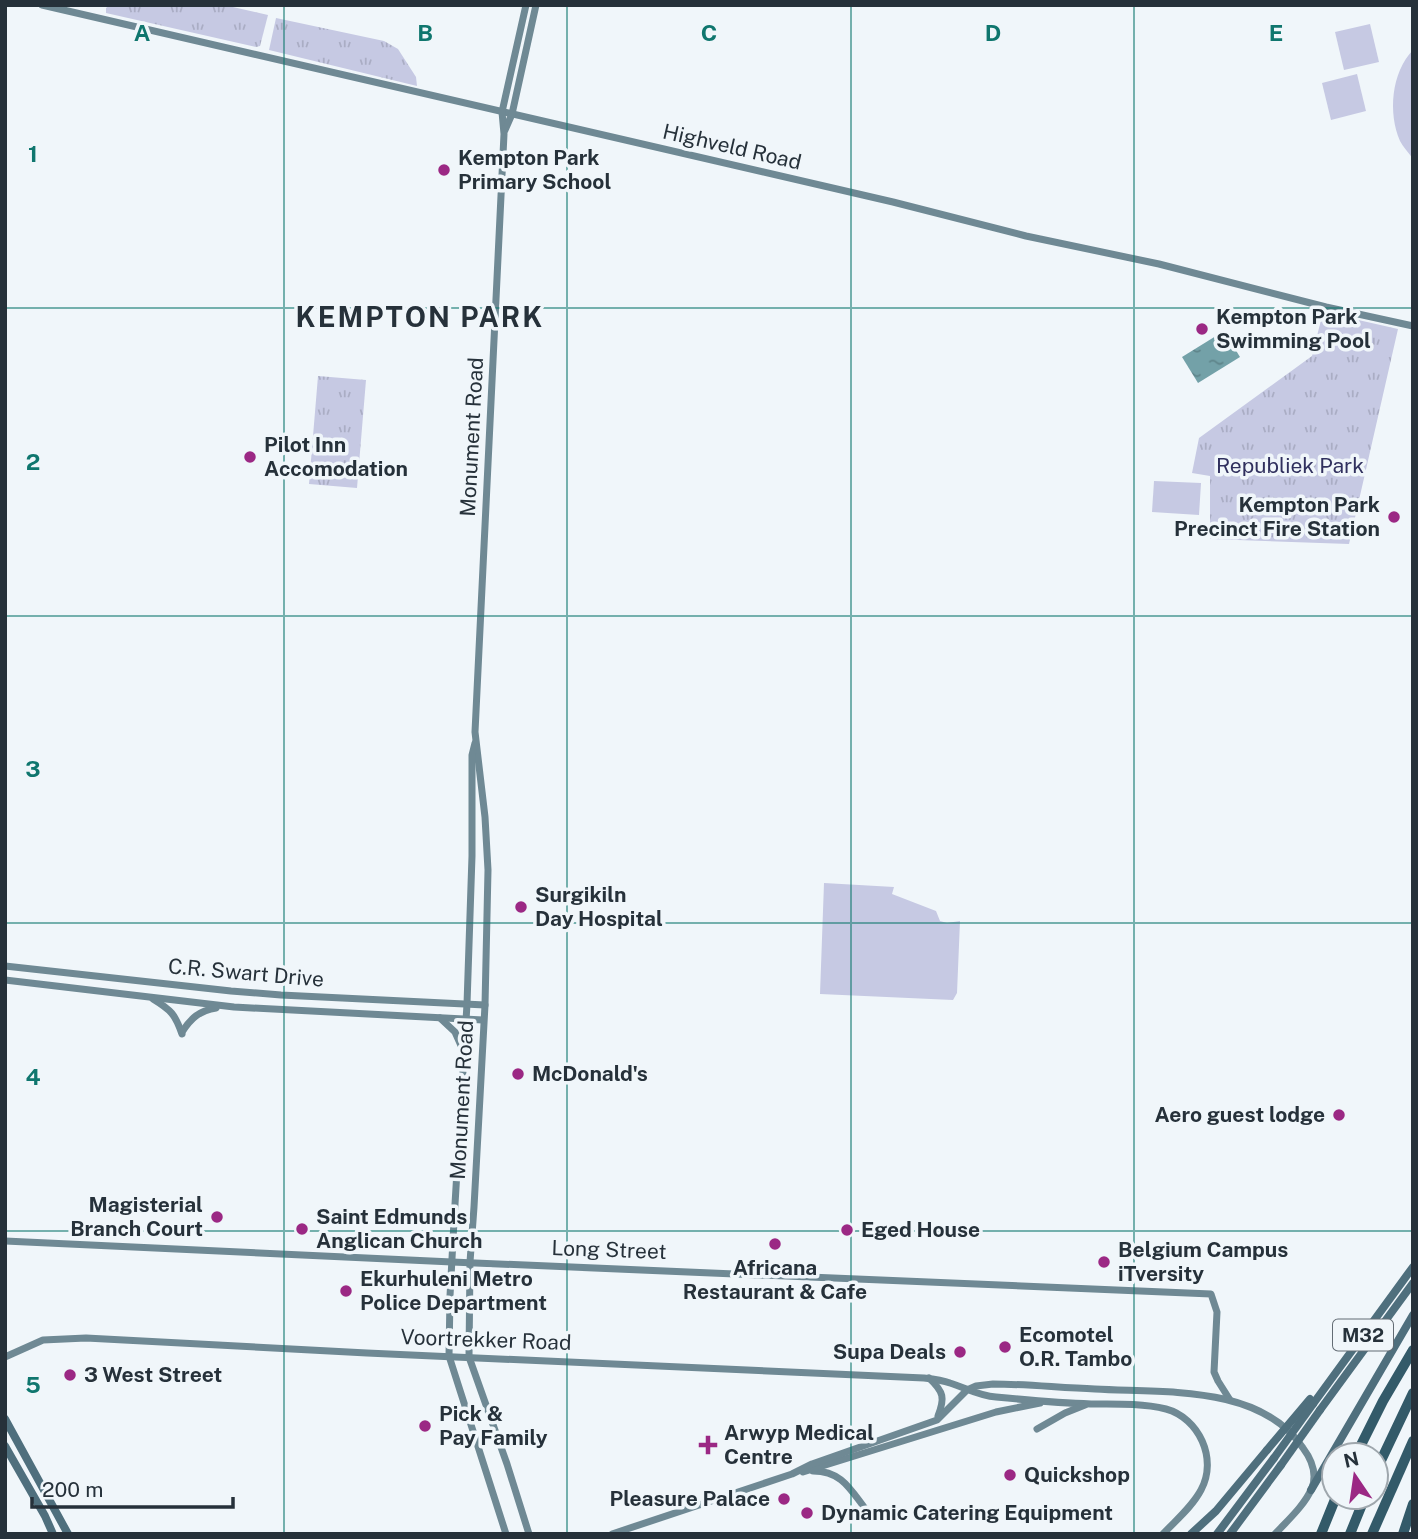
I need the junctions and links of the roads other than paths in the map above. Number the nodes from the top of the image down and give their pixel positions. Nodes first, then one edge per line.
1 (43, 5) edge
2 (526, 5) edge
3 (536, 5) edge
4 (502, 112) junction
5 (512, 114) junction
6 (503, 134) junction
7 (1413, 326) edge
8 (475, 741) junction
9 (5, 966) edge
10 (5, 980) edge
11 (148, 997) junction
12 (467, 1004) junction
13 (485, 1004) junction
14 (234, 1007) junction
15 (440, 1018) junction
16 (467, 1019) junction
17 (483, 1020) junction
18 (464, 1054) junction
19 (5, 1241) edge
20 (452, 1262) junction
21 (470, 1262) junction
22 (1413, 1267) edge
23 (1413, 1283) edge
24 (1413, 1315) edge
25 (1413, 1350) edge
26 (449, 1356) junction
27 (5, 1357) edge
28 (468, 1357) junction
29 (929, 1378) junction
30 (967, 1390) junction
31 (1413, 1393) edge
32 (1230, 1400) junction
33 (1048, 1401) junction
34 (1089, 1404) junction
35 (1315, 1404) junction
36 (5, 1419) edge
37 (937, 1420) junction
38 (1037, 1429) dead end
39 (1363, 1441) edge
40 (1390, 1441) edge
41 (1413, 1441) edge
42 (5, 1446) edge
43 (849, 1456) junction
44 (806, 1471) junction
45 (793, 1474) junction
46 (1311, 1490) junction
47 (1413, 1504) edge
48 (864, 1507) dead end
49 (1330, 1511) edge
50 (1359, 1511) edge
51 (53, 1534) edge
52 (68, 1534) edge
53 (506, 1534) edge
54 (530, 1534) edge
55 (612, 1534) edge
56 (1163, 1534) edge
57 (1191, 1534) edge
58 (1217, 1534) edge
59 (1230, 1534) edge
60 (1275, 1534) edge
61 (1321, 1534) edge
62 (1350, 1534) edge
63 (1373, 1534) edge
64 (1403, 1534) edge

1 - 4 main road, Highveld Road
2 - 4 main road, Monument Road
3 - 5 main road, Monument Road
4 - 5 main road, Highveld Road
4 - 6 main road, Monument Road
5 - 6 main road, Monument Road
5 - 7 main road, Highveld Road
6 - 8 main road, Monument Road
8 - 12 main road, Monument Road
8 - 13 main road, Monument Road
9 - 12 main road, C.R. Swart Drive
10 - 11 main road, C.R. Swart Drive
11 - 14 main road, C.R. Swart Drive
11 - 14 main road
12 - 13 main road, C.R. Swart Drive
12 - 16 main road, Monument Road
13 - 17 main road, Monument Road
14 - 15 main road, C.R. Swart Drive
15 - 16 main road, C.R. Swart Drive
15 - 18 main road
16 - 17 main road, C.R. Swart Drive
16 - 18 main road, Monument Road
17 - 21 main road, Monument Road
18 - 20 main road, Monument Road
19 - 20 main road, Long Street
20 - 21 main road, Long Street
20 - 26 main road, Monument Road
21 - 28 main road, Monument Road
21 - 32 main road, Long Street
22 - 35 main road, M32
23 - 35 main road, M32
24 - 46 main road
25 - 39 highway
26 - 27 main road, Voortrekker Road
26 - 28 main road, Voortrekker Road
26 - 53 main road, Monument Road
28 - 29 main road, Voortrekker Road
28 - 54 main road, Monument Road
29 - 30 main road, Voortrekker Road
29 - 37 main road
30 - 32 main road, Voortrekker Road
30 - 33 main road
30 - 37 main road
31 - 40 highway
32 - 46 main road, Voortrekker Road
33 - 34 main road
33 - 43 main road
34 - 38 main road
34 - 56 main road
35 - 57 main road, bridge
35 - 58 main road, M32, bridge
35 - 59 main road, M32, bridge
36 - 52 main road
37 - 43 main road
41 - 63 highway
42 - 51 main road
43 - 44 main road
43 - 45 main road
44 - 45 main road
44 - 48 main road
45 - 55 main road
46 - 60 main road
47 - 64 highway
49 - 61 highway
50 - 62 highway

